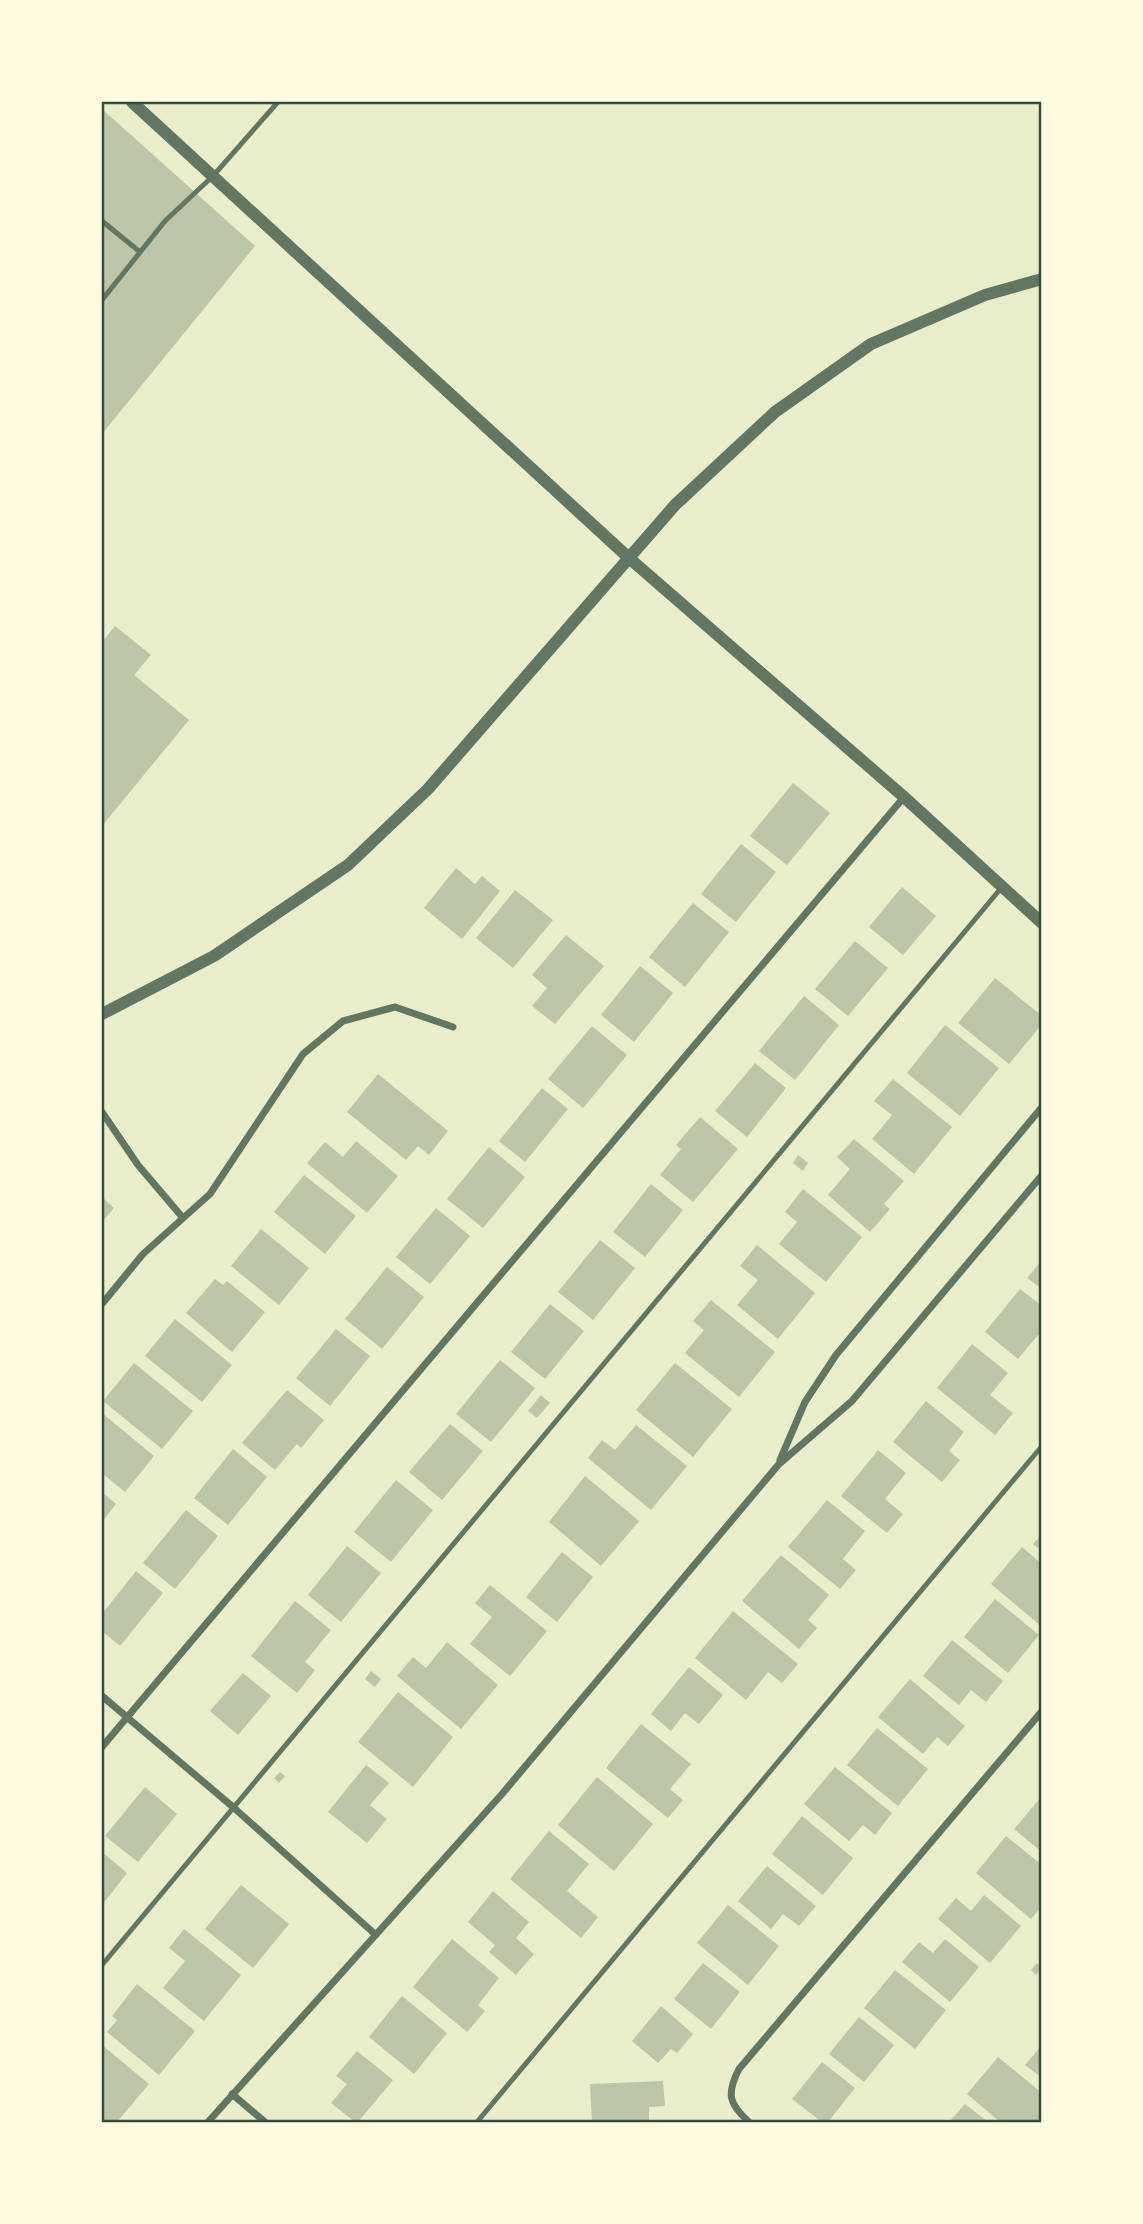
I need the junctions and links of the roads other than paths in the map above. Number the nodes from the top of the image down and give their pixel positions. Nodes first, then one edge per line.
1 (132, 102) edge
2 (278, 102) edge
3 (213, 176) junction
4 (102, 221) edge
5 (140, 252) junction
6 (1041, 279) edge
7 (102, 300) edge
8 (629, 558) junction
9 (904, 797) junction
10 (1002, 887) junction
11 (1041, 923) edge
12 (102, 1014) edge
13 (453, 1027) dead end
14 (1041, 1107) edge
15 (102, 1111) edge
16 (1041, 1175) edge
17 (183, 1218) junction
18 (102, 1304) edge
19 (1041, 1446) edge
20 (779, 1464) junction
21 (102, 1696) edge
22 (1041, 1711) edge
23 (127, 1717) junction
24 (102, 1747) edge
25 (233, 1807) junction
26 (376, 1935) junction
27 (102, 1965) edge
28 (232, 2094) junction
29 (208, 2123) edge
30 (265, 2123) edge
31 (477, 2123) edge
32 (749, 2123) edge

1 - 3 street
2 - 3 lane
3 - 5 lane
3 - 8 street
4 - 5 lane
5 - 7 lane
6 - 8 street
8 - 9 street
8 - 12 street
9 - 10 street
9 - 23 street
10 - 11 street
10 - 25 lane
13 - 17 street
14 - 20 street
15 - 17 street
16 - 20 street
17 - 18 street
19 - 31 lane
20 - 26 street
21 - 23 street
22 - 32 street
23 - 24 street
23 - 25 street
25 - 26 street
25 - 27 lane
26 - 28 street
28 - 29 street
28 - 30 street

